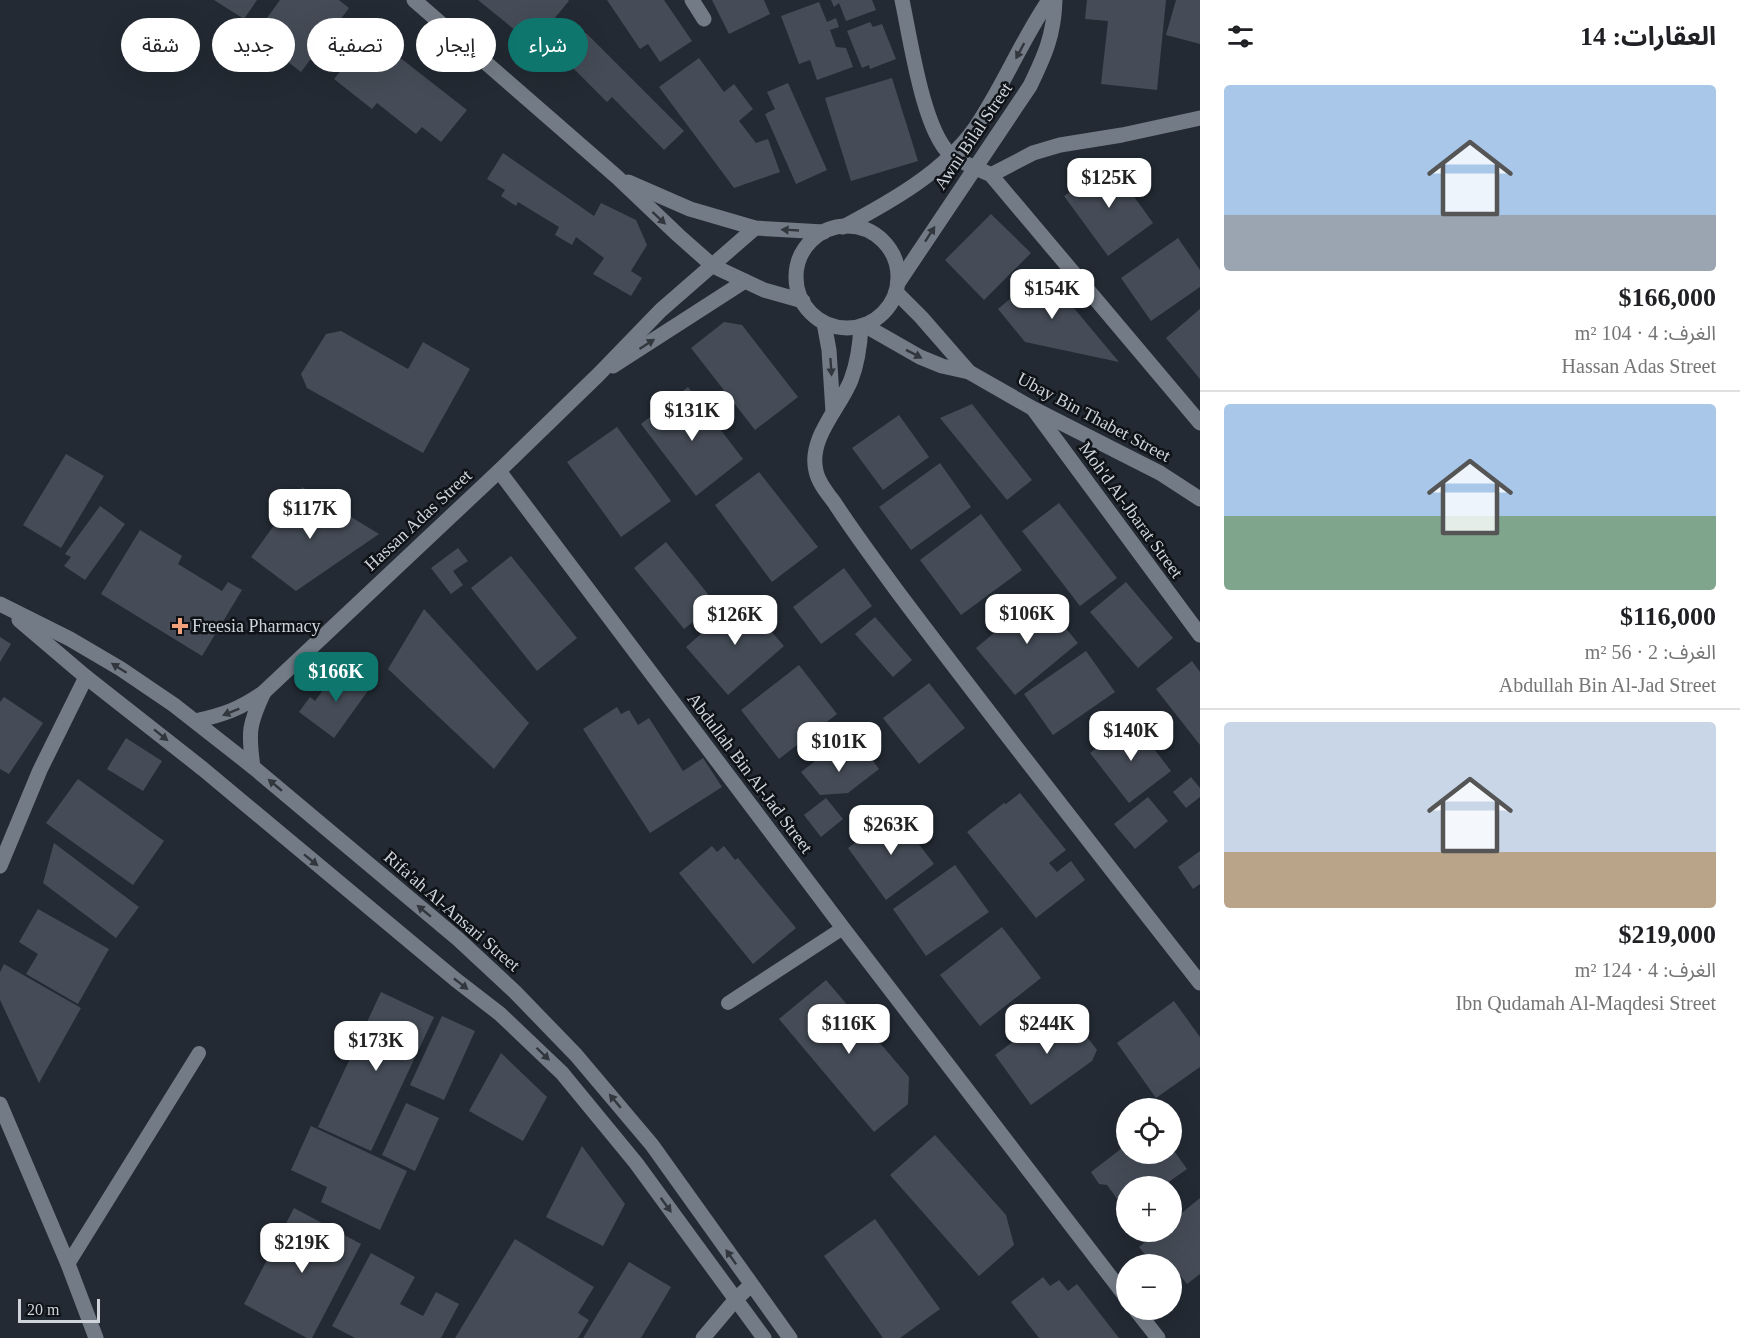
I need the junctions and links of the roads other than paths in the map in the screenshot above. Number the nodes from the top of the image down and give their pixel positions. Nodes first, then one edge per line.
1 (692, 0) edge
2 (902, 0) edge
3 (1049, 0) edge
4 (1055, 0) edge
5 (419, 2) edge
6 (704, 20) dead end
7 (1200, 118) edge
8 (951, 155) junction
9 (975, 167) junction
10 (992, 175) junction
11 (617, 177) junction
12 (843, 227) junction
13 (755, 228) junction
14 (824, 232) junction
15 (713, 266) junction
16 (745, 281) junction
17 (897, 288) junction
18 (803, 301) junction
19 (824, 323) junction
20 (862, 326) junction
21 (969, 372) junction
22 (598, 375) junction
23 (1032, 408) junction
24 (833, 412) junction
25 (1200, 423) edge
26 (499, 471) junction
27 (1200, 499) edge
28 (1, 605) edge
29 (1200, 635) edge
30 (86, 677) junction
31 (264, 692) junction
32 (195, 721) junction
33 (253, 767) junction
34 (0, 866) edge
35 (843, 928) junction
36 (1200, 983) edge
37 (728, 1003) dead end
38 (199, 1053) dead end
39 (0, 1104) edge
40 (68, 1264) junction
41 (1116, 1284) edge
42 (752, 1285) junction
43 (736, 1299) junction
44 (1144, 1320) edge
45 (96, 1338) edge
46 (703, 1338) edge
47 (764, 1338) edge
48 (790, 1338) edge
49 (1158, 1338) edge

1 - 6 street
2 - 8 street
3 -> 8 street, Awni Bilal Street
4 - 9 street, Awni Bilal Street
5 - 11 street
7 - 10 street
8 - 9 street
8 - 12 street, Awni Bilal Street
9 - 10 street
17 -> 9 street, Awni Bilal Street
10 - 25 street
11 - 13 street
11 -> 15 street
12 - 14 street
12 - 17 street
14 -> 13 street
13 - 15 street, Hassan Adas Street
14 - 18 street
15 - 16 street
15 - 22 street, Hassan Adas Street
16 - 18 street
22 -> 16 street, Hassan Adas Street
17 - 20 street
17 - 21 street, Ubay Bin Thabet Street
18 - 19 street
19 - 20 street
19 -> 24 street
20 -> 21 street, Ubay Bin Thabet Street
20 - 24 street
21 - 23 street, Ubay Bin Thabet Street
22 - 26 street, Hassan Adas Street
23 - 27 street, Ubay Bin Thabet Street
23 - 29 street, Moh'd Al-Jbarat Street
24 - 36 street
26 - 31 street, Hassan Adas Street
26 - 35 street, Abdullah Bin Al-Jad Street
28 - 30 street, Rifa'ah Al-Ansari Street
32 -> 28 street, Rifa'ah Al-Ansari Street
30 - 34 street
30 -> 43 street, Rifa'ah Al-Ansari Street
31 -> 32 street, Hassan Adas Street
31 - 33 street, Hassan Adas Street
32 - 33 street, Rifa'ah Al-Ansari Street
42 -> 33 street, Rifa'ah Al-Ansari Street
35 - 37 lane
35 - 41 street, Abdullah Bin Al-Jad Street
38 - 40 lane
39 - 40 street
40 - 45 street
42 - 43 street
42 - 48 street, Rifa'ah Al-Ansari Street
43 - 46 street
43 - 47 street, Rifa'ah Al-Ansari Street
44 - 49 street

